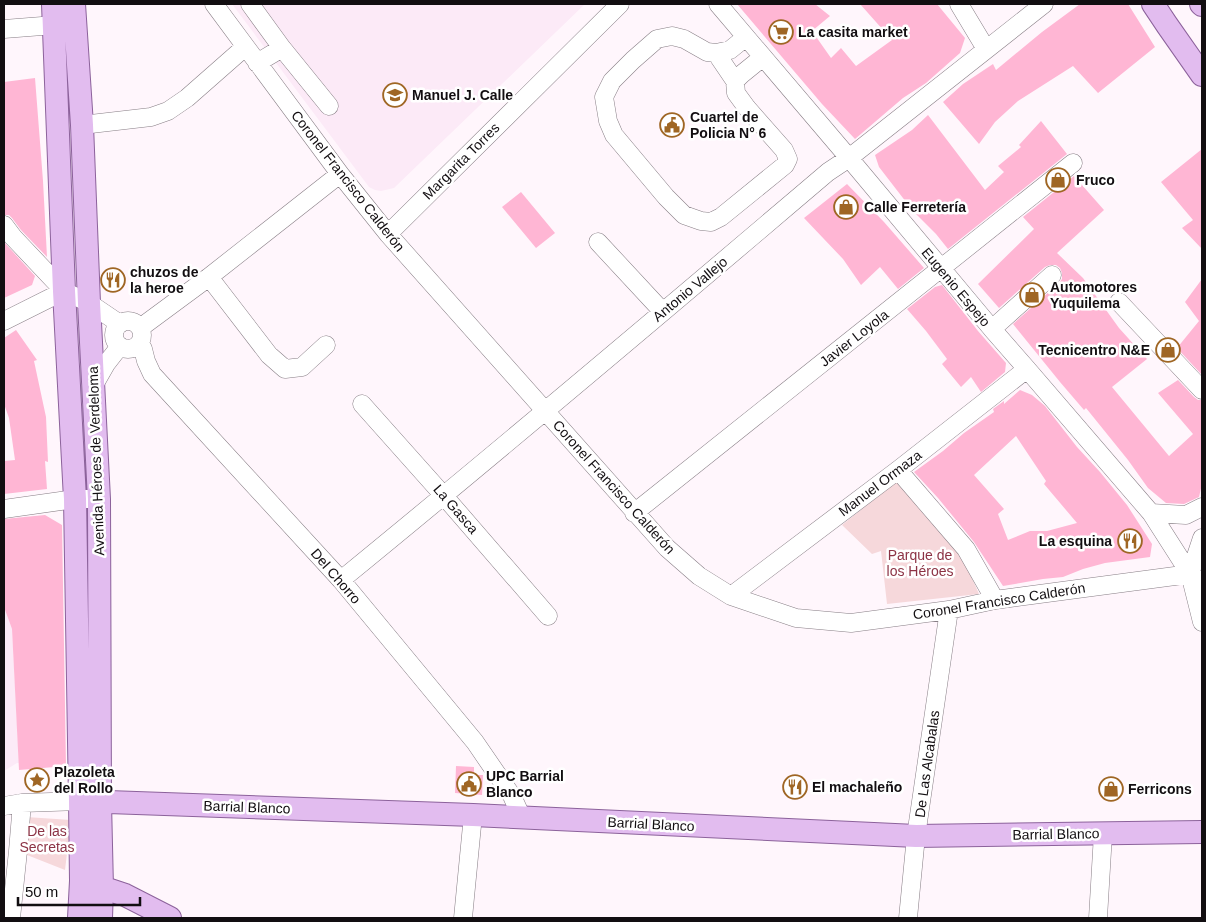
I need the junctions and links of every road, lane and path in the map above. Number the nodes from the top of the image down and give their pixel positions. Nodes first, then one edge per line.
1 (74, 4) edge
2 (214, 4) edge
3 (250, 4) edge
4 (620, 4) edge
5 (718, 4) edge
6 (959, 4) edge
7 (1044, 4) edge
8 (1153, 4) edge
9 (54, 14) edge
10 (4, 28) edge
11 (746, 37) junction
12 (245, 46) junction
13 (282, 48) junction
14 (986, 49) junction
15 (716, 53) junction
16 (763, 56) junction
17 (257, 63) junction
18 (1202, 75) edge
19 (735, 81) junction
20 (330, 106) dead end
21 (82, 125) junction
22 (849, 158) junction
23 (1072, 163) dead end
24 (340, 174) junction
25 (4, 225) edge
26 (388, 234) junction
27 (598, 242) dead end
28 (941, 269) junction
29 (1052, 275) dead end
30 (209, 277) junction
31 (64, 291) junction
32 (1119, 302) dead end
33 (89, 303) junction
34 (664, 312) junction
35 (4, 321) edge
36 (120, 324) junction
37 (992, 330) junction
38 (140, 335) junction
39 (326, 345) dead end
40 (120, 346) junction
41 (1027, 369) junction
42 (94, 385) junction
43 (1202, 390) edge
44 (362, 404) dead end
45 (545, 410) junction
46 (898, 470) junction
47 (444, 496) junction
48 (99, 499) junction
49 (75, 500) junction
50 (1202, 507) edge
51 (4, 509) edge
52 (634, 513) junction
53 (1150, 513) junction
54 (1202, 538) edge
55 (1196, 578) edge
56 (341, 580) junction
57 (731, 596) junction
58 (995, 600) junction
59 (949, 610) junction
60 (548, 616) dead end
61 (1202, 622) edge
62 (90, 801) junction
63 (22, 803) junction
64 (4, 806) edge
65 (473, 815) junction
66 (522, 818) junction
67 (1202, 832) edge
68 (1103, 834) junction
69 (916, 836) junction
70 (81, 881) junction
71 (102, 888) junction
72 (11, 918) edge
73 (79, 918) edge
74 (100, 918) edge
75 (170, 918) edge
76 (463, 918) edge
77 (908, 918) edge
78 (1098, 918) edge

1 - 21 main road, Avenida Héroes de Verdeloma
2 - 12 street, Coronel Francisco Calderón
3 - 13 street
4 - 26 street, Margarita Torres
5 - 11 street, Eugenio Espejo
6 - 14 street
7 - 14 street, Antonio Vallejo
8 - 18 main road
9 - 10 street
9 - 31 main road, Avenida Héroes de Verdeloma
11 - 15 street
11 - 16 street, Eugenio Espejo
12 - 17 street, Coronel Francisco Calderón
12 - 21 street
13 - 17 street
13 - 20 street
14 - 22 street, Antonio Vallejo
15 - 19 street
15 - 19 street
16 - 19 street
16 - 22 street, Eugenio Espejo
17 - 24 street, Coronel Francisco Calderón
21 - 33 main road, Avenida Héroes de Verdeloma
22 - 28 street, Eugenio Espejo
22 - 34 street, Antonio Vallejo
23 - 28 street, Javier Loyola
24 - 26 street, Coronel Francisco Calderón
24 - 30 street
25 - 31 street
26 - 45 street, Coronel Francisco Calderón
27 - 34 street
28 - 37 street, Eugenio Espejo
28 - 52 street, Javier Loyola
29 - 37 street
30 - 38 street
30 - 39 street
31 - 33 street
31 - 35 street
31 - 49 main road, Avenida Héroes de Verdeloma
32 - 43 street
33 - 36 street
33 - 42 main road, Avenida Héroes de Verdeloma
34 - 45 street, Antonio Vallejo
36 - 38 street
36 - 40 street
37 - 41 street, Eugenio Espejo
38 - 40 street
38 - 56 street, Del Chorro
40 - 42 street
41 - 46 street, Manuel Ormaza
41 - 53 street, Eugenio Espejo
42 - 48 main road, Avenida Héroes de Verdeloma
44 - 47 street, La Gasca
45 - 47 street, Antonio Vallejo
45 - 52 street, Coronel Francisco Calderón
46 - 57 street, Manuel Ormaza
46 - 58 street
47 - 56 street, Antonio Vallejo
47 - 60 street, La Gasca
48 - 49 street
48 - 62 main road, Avenida Héroes de Verdeloma
49 - 51 street
49 - 62 main road, Avenida Héroes de Verdeloma
50 - 53 street
52 - 57 street, Coronel Francisco Calderón
53 - 55 street, Eugenio Espejo
54 - 55 street
55 - 58 street, Coronel Francisco Calderón
55 - 61 street
56 - 66 street, Del Chorro
57 - 59 street, Coronel Francisco Calderón
58 - 59 street, Coronel Francisco Calderón
59 - 69 street, De Las Alcabalas
62 - 63 street
62 - 65 main road, Barrial Blanco
62 - 70 main road, Avenida Héroes de Verdeloma
62 - 71 main road, Avenida Héroes de Verdeloma
63 - 64 street
63 - 72 street
65 - 66 main road, Barrial Blanco
65 - 76 street
66 - 69 main road, Barrial Blanco
67 - 68 main road, Barrial Blanco
68 - 69 main road, Barrial Blanco
68 - 78 street
69 - 77 street, De Las Alcabalas
70 - 71 main road
70 - 73 main road, Avenida Héroes de Verdeloma
71 - 74 main road, Avenida Héroes de Verdeloma
71 - 75 main road

